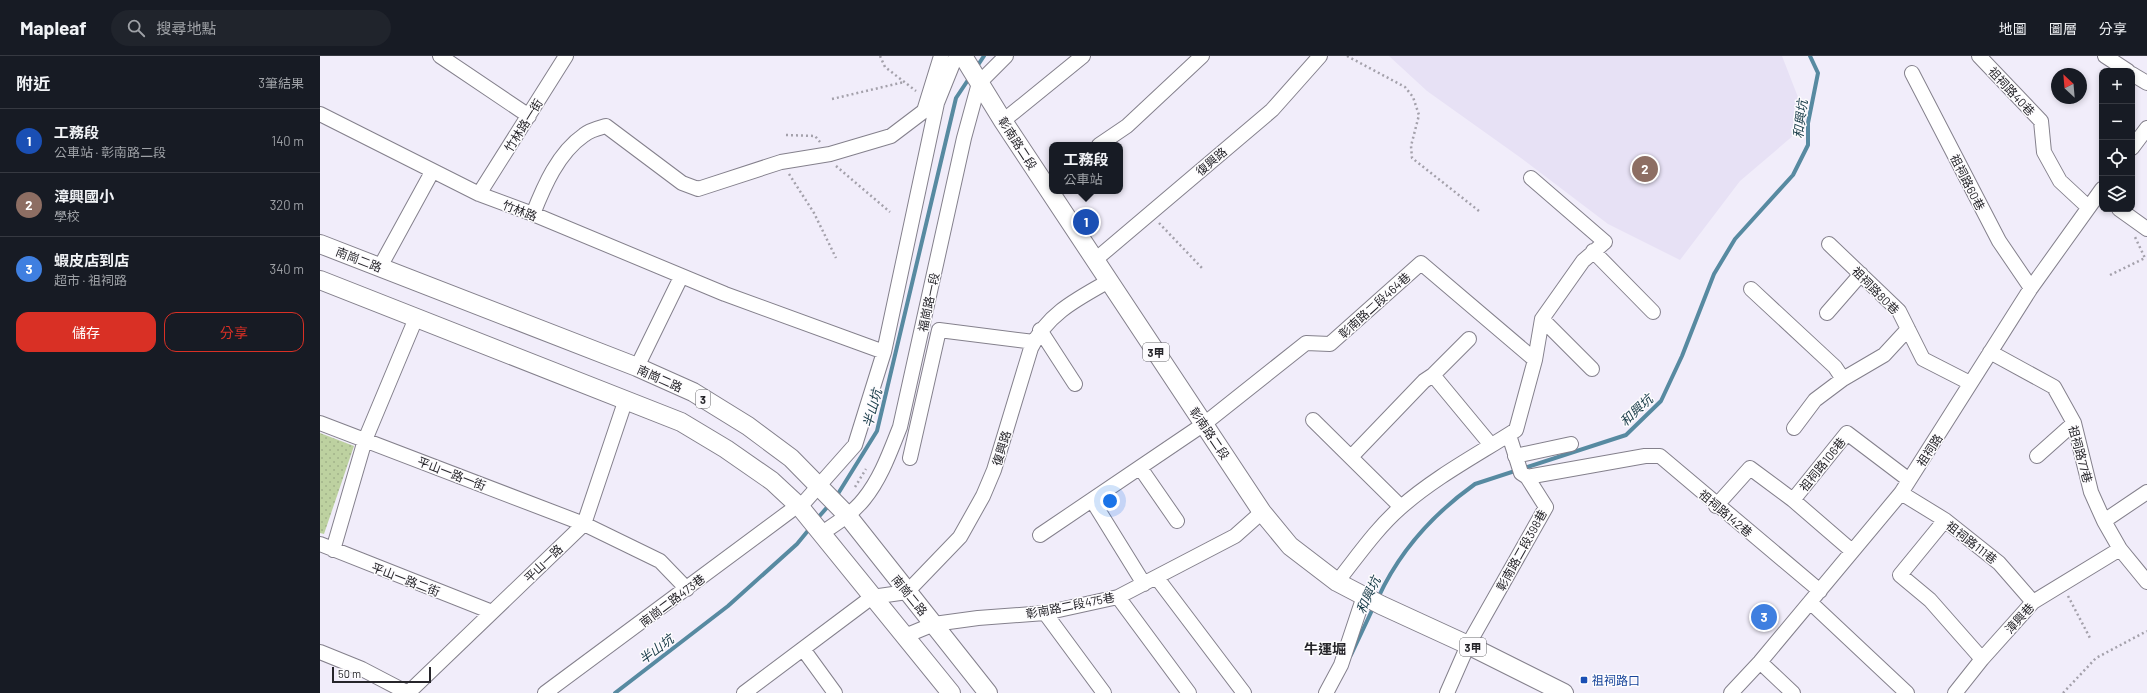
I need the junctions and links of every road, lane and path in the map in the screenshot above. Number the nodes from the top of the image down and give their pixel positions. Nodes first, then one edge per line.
1 (440, 56) edge
2 (566, 56) edge
3 (880, 56) edge
4 (941, 56) edge
5 (1006, 56) edge
6 (1083, 56) edge
7 (1202, 56) edge
8 (1320, 56) edge
9 (1348, 56) edge
10 (1979, 56) edge
11 (2105, 56) edge
12 (967, 66) edge
13 (2123, 68) edge
14 (1912, 73) dead end
15 (2135, 76) edge
16 (904, 82) junction
17 (2147, 83) edge
18 (832, 99) dead end
19 (928, 99) junction
20 (320, 114) edge
21 (529, 116) junction
22 (1003, 121) junction
23 (2147, 128) edge
24 (786, 136) dead end
25 (1103, 142) edge
26 (2135, 144) edge
27 (830, 154) junction
28 (781, 162) junction
29 (432, 172) junction
30 (1531, 178) dead end
31 (1048, 180) edge
32 (479, 194) junction
33 (1056, 194) edge
34 (2099, 195) edge
35 (2088, 207) junction
36 (1480, 211) dead end
37 (890, 212) dead end
38 (1149, 212) junction
39 (2124, 212) edge
40 (533, 214) junction
41 (2145, 227) edge
42 (320, 244) edge
43 (1829, 244) dead end
44 (1593, 251) junction
45 (836, 258) dead end
46 (1095, 260) junction
47 (380, 267) junction
48 (1202, 268) dead end
49 (1861, 274) junction
50 (2110, 275) dead end
51 (681, 277) junction
52 (320, 280) edge
53 (1109, 281) junction
54 (2031, 288) junction
55 (1751, 289) dead end
56 (1653, 312) dead end
57 (1827, 313) dead end
58 (416, 318) junction
59 (1542, 319) junction
60 (1908, 329) junction
61 (1037, 336) junction
62 (1469, 339) dead end
63 (884, 352) junction
64 (1990, 352) junction
65 (1535, 360) junction
66 (637, 367) junction
67 (1592, 369) dead end
68 (1433, 375) junction
69 (1843, 379) junction
70 (1970, 383) junction
71 (1075, 384) dead end
72 (626, 399) junction
73 (1313, 420) dead end
74 (320, 423) edge
75 (2074, 423) junction
76 (1204, 424) junction
77 (1794, 428) dead end
78 (1509, 435) junction
79 (366, 440) junction
80 (1571, 444) dead end
81 (1491, 445) junction
82 (1515, 456) junction
83 (2037, 456) dead end
84 (1350, 457) junction
85 (910, 458) dead end
86 (1140, 468) junction
87 (1524, 475) junction
88 (1909, 480) junction
89 (820, 486) junction
90 (2147, 492) edge
91 (1901, 493) junction
92 (1092, 500) junction
93 (1793, 500) junction
94 (1716, 506) junction
95 (800, 507) junction
96 (1401, 507) junction
97 (1262, 512) junction
98 (847, 516) junction
99 (1945, 520) junction
100 (1177, 521) dead end
101 (2104, 522) junction
102 (584, 524) junction
103 (822, 533) junction
104 (1040, 535) dead end
105 (326, 547) edge
106 (2120, 549) junction
107 (1852, 551) junction
108 (1157, 578) junction
109 (1337, 582) junction
110 (2147, 582) edge
111 (1144, 584) junction
112 (2062, 585) junction
113 (687, 589) junction
114 (1820, 591) junction
115 (907, 592) junction
116 (872, 597) junction
117 (1118, 597) junction
118 (1372, 600) junction
119 (1810, 602) junction
120 (2033, 602) junction
121 (492, 612) junction
122 (1045, 613) junction
123 (934, 624) junction
124 (2147, 631) edge
125 (905, 636) junction
126 (2091, 640) dead end
127 (1468, 645) junction
128 (803, 649) junction
129 (320, 652) edge
130 (1982, 659) junction
131 (1760, 662) junction
132 (408, 693) edge
133 (545, 693) edge
134 (744, 693) edge
135 (836, 693) edge
136 (951, 693) edge
137 (988, 693) edge
138 (1104, 693) edge
139 (1189, 693) edge
140 (1244, 693) edge
141 (1326, 693) edge
142 (1447, 693) edge
143 (1564, 693) edge
144 (1731, 693) edge
145 (1793, 693) edge
146 (1907, 693) edge
147 (1955, 693) edge
148 (2063, 693) edge

1 - 21 street
2 - 21 street, 竹林路一街
3 - 16 path
4 - 19 street
5 - 12 street, 福崗路一段
6 - 22 street
7 - 25 street
8 - 38 street, 復興路
9 - 36 path
10 - 35 street, 祖祠路40巷
11 - 13 street
12 - 22 main road, 彰南路二段 / 3甲
12 - 63 street, 福崗路一段
12 - 98 street, 福崗路一段
14 - 54 street, 祖祠路60巷
15 - 17 street
16 - 18 path
16 - 19 path
19 - 27 street
20 - 29 street, 竹林路
21 - 32 street, 竹林路一街
22 - 31 main road, 彰南路二段 / 3甲
23 - 26 street
24 - 27 path
27 - 28 street
27 - 37 path
28 - 40 street
28 - 45 path
29 - 32 street, 竹林路
29 - 47 street
30 - 44 street
32 - 40 street, 竹林路
33 - 46 main road, 彰南路二段 / 3甲
34 - 35 street, 祖祠路
35 - 54 street, 祖祠路
38 - 46 street, 復興路
38 - 48 path
39 - 41 street
40 - 51 street, 竹林路
41 - 50 path
42 - 47 main road, 南崗二路 / 3
43 - 49 street, 祖祠路80巷
44 - 56 street
44 - 59 street
46 - 53 main road, 彰南路二段 / 3甲
47 - 66 main road, 南崗二路 / 3
49 - 57 street
49 - 60 street, 祖祠路80巷
51 - 63 street, 竹林路
51 - 66 street
52 - 58 main road
53 - 61 street, 復興路
53 - 76 main road, 彰南路二段 / 3甲
54 - 64 street, 祖祠路
55 - 69 street
58 - 72 main road
58 - 79 street
59 - 65 street
59 - 67 street
60 - 69 street
60 - 70 street, 祖祠路80巷
61 - 71 street
61 - 85 street
61 - 115 street, 復興路
62 - 68 street
63 - 89 street, 福崗路一段
64 - 70 street, 祖祠路
64 - 75 street, 祖祠路77巷
65 - 76 street, 彰南路二段464巷
65 - 78 street
66 - 89 main road, 南崗二路 / 3
68 - 81 street
68 - 84 street
69 - 77 street
70 - 88 street, 祖祠路
72 - 95 main road
72 - 102 street, 平山一路
73 - 84 street
74 - 79 street, 平山一路一街
75 - 83 street
75 - 101 street, 祖祠路77巷
76 - 86 street
76 - 97 main road, 彰南路二段 / 3甲
78 - 81 street
78 - 82 street, 彰南路二段398巷
79 - 102 street, 平山一路一街
79 - 105 street
80 - 82 street
81 - 96 street
82 - 87 street, 彰南路二段398巷
84 - 96 street
86 - 92 street
86 - 100 street
87 - 94 street, 祖祠路142巷
87 - 127 street, 彰南路二段398巷
88 - 91 street, 祖祠路
88 - 93 street, 祖祠路106巷
89 - 95 street, 福崗路一段
89 - 98 main road, 南崗二路 / 3
90 - 101 street
91 - 99 street, 祖祠路111巷
91 - 107 street, 祖祠路
92 - 104 street
92 - 111 street
93 - 94 street
93 - 107 street
94 - 114 street, 祖祠路142巷
95 - 103 main road
95 - 113 street, 南崗二路473巷
96 - 109 street
97 - 108 street, 彰南路二段475巷
97 - 109 main road, 彰南路二段 / 3甲
98 - 103 street, 福崗路一段
98 - 115 main road, 南崗二路 / 3
99 - 120 street, 祖祠路111巷
99 - 130 street
101 - 106 street, 祖祠路77巷
102 - 113 street, 平山一路一街
102 - 121 street, 平山一路
103 - 116 main road
105 - 121 street, 平山一路二街
106 - 110 street, 祖祠路77巷
106 - 112 street, 漳興巷
107 - 114 street, 祖祠路
108 - 111 street, 彰南路二段475巷
108 - 140 street
109 - 118 main road, 彰南路二段 / 3甲
111 - 117 street, 彰南路二段475巷
112 - 120 street, 漳興巷
112 - 126 path
113 - 133 street, 南崗二路473巷
114 - 119 street, 祖祠路
115 - 116 street
115 - 123 main road, 南崗二路 / 3
116 - 125 main road
116 - 128 street
117 - 122 street, 彰南路二段475巷
117 - 139 street
118 - 127 main road, 彰南路二段 / 3甲
118 - 141 street
119 - 131 street, 祖祠路
119 - 146 street
120 - 130 street, 漳興巷
121 - 132 street, 平山一路
122 - 123 street, 彰南路二段475巷
122 - 138 street
123 - 125 street, 彰南路二段475巷
123 - 137 main road, 南崗二路 / 3
124 - 148 path
125 - 136 main road
127 - 142 street
127 - 143 main road, 彰南路二段 / 3甲
128 - 134 street
128 - 135 street
129 - 132 street
130 - 147 street, 漳興巷
131 - 144 street, 祖祠路
131 - 145 street

